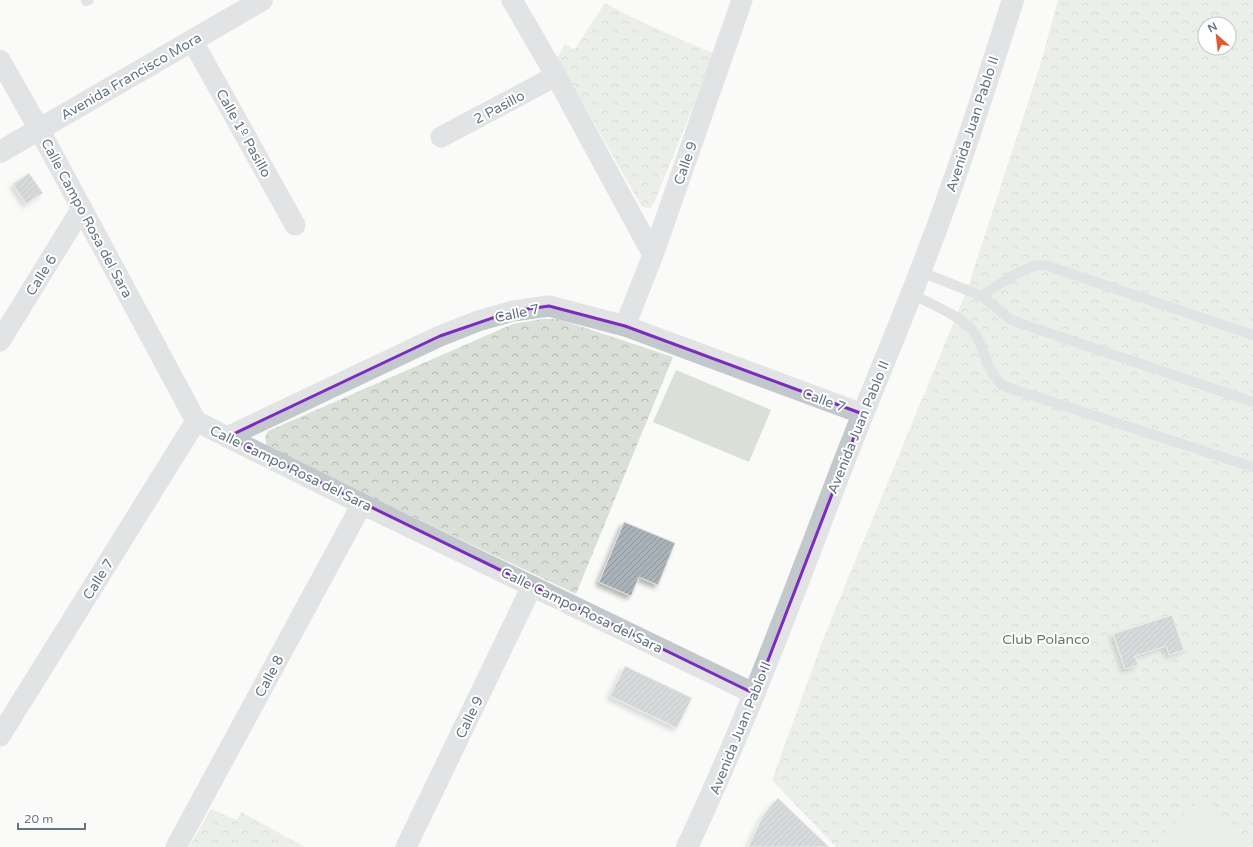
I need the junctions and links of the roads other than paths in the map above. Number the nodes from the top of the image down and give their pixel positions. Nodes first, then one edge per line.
1 (262, 0) edge
2 (512, 0) edge
3 (742, 0) edge
4 (1013, 0) edge
5 (192, 40) junction
6 (0, 60) edge
7 (556, 76) junction
8 (39, 129) junction
9 (441, 137) dead end
10 (0, 152) edge
11 (82, 208) junction
12 (296, 225) dead end
13 (653, 255) junction
14 (920, 272) junction
15 (911, 294) junction
16 (982, 296) junction
17 (625, 326) junction
18 (1253, 335) edge
19 (0, 341) edge
20 (1253, 402) edge
21 (863, 414) junction
22 (196, 421) junction
23 (226, 438) junction
24 (1253, 467) edge
25 (362, 504) junction
26 (532, 586) junction
27 (755, 694) junction
28 (0, 736) edge
29 (176, 847) edge
30 (406, 847) edge
31 (687, 847) edge

1 - 5 street, Avenida Francisco Mora
2 - 7 street
3 - 13 street, Calle 9
4 - 14 street, Avenida Juan Pablo II
5 - 8 street, Avenida Francisco Mora
5 - 12 street, Calle 1º Pasillo
6 - 8 street, Calle Campo Rosa del Sara
7 - 9 street, 2 Pasillo
7 - 13 street
8 - 10 street, Avenida Francisco Mora
8 - 11 street, Calle Campo Rosa del Sara
11 - 19 street, Calle 6
11 - 22 street, Calle Campo Rosa del Sara
13 - 17 street, Calle 9
14 - 15 street, Avenida Juan Pablo II
14 - 16 lane
15 - 21 street, Avenida Juan Pablo II
15 - 24 lane
16 - 18 lane
16 - 20 lane
17 - 21 street, Calle 7
17 - 23 street, Calle 7
21 - 27 street, Avenida Juan Pablo II
22 - 23 street, Calle Campo Rosa del Sara
22 - 28 street, Calle 7
23 - 25 street, Calle Campo Rosa del Sara
25 - 26 street, Calle Campo Rosa del Sara
25 - 29 street, Calle 8
26 - 27 street, Calle Campo Rosa del Sara
26 - 30 street, Calle 9
27 - 31 street, Avenida Juan Pablo II

